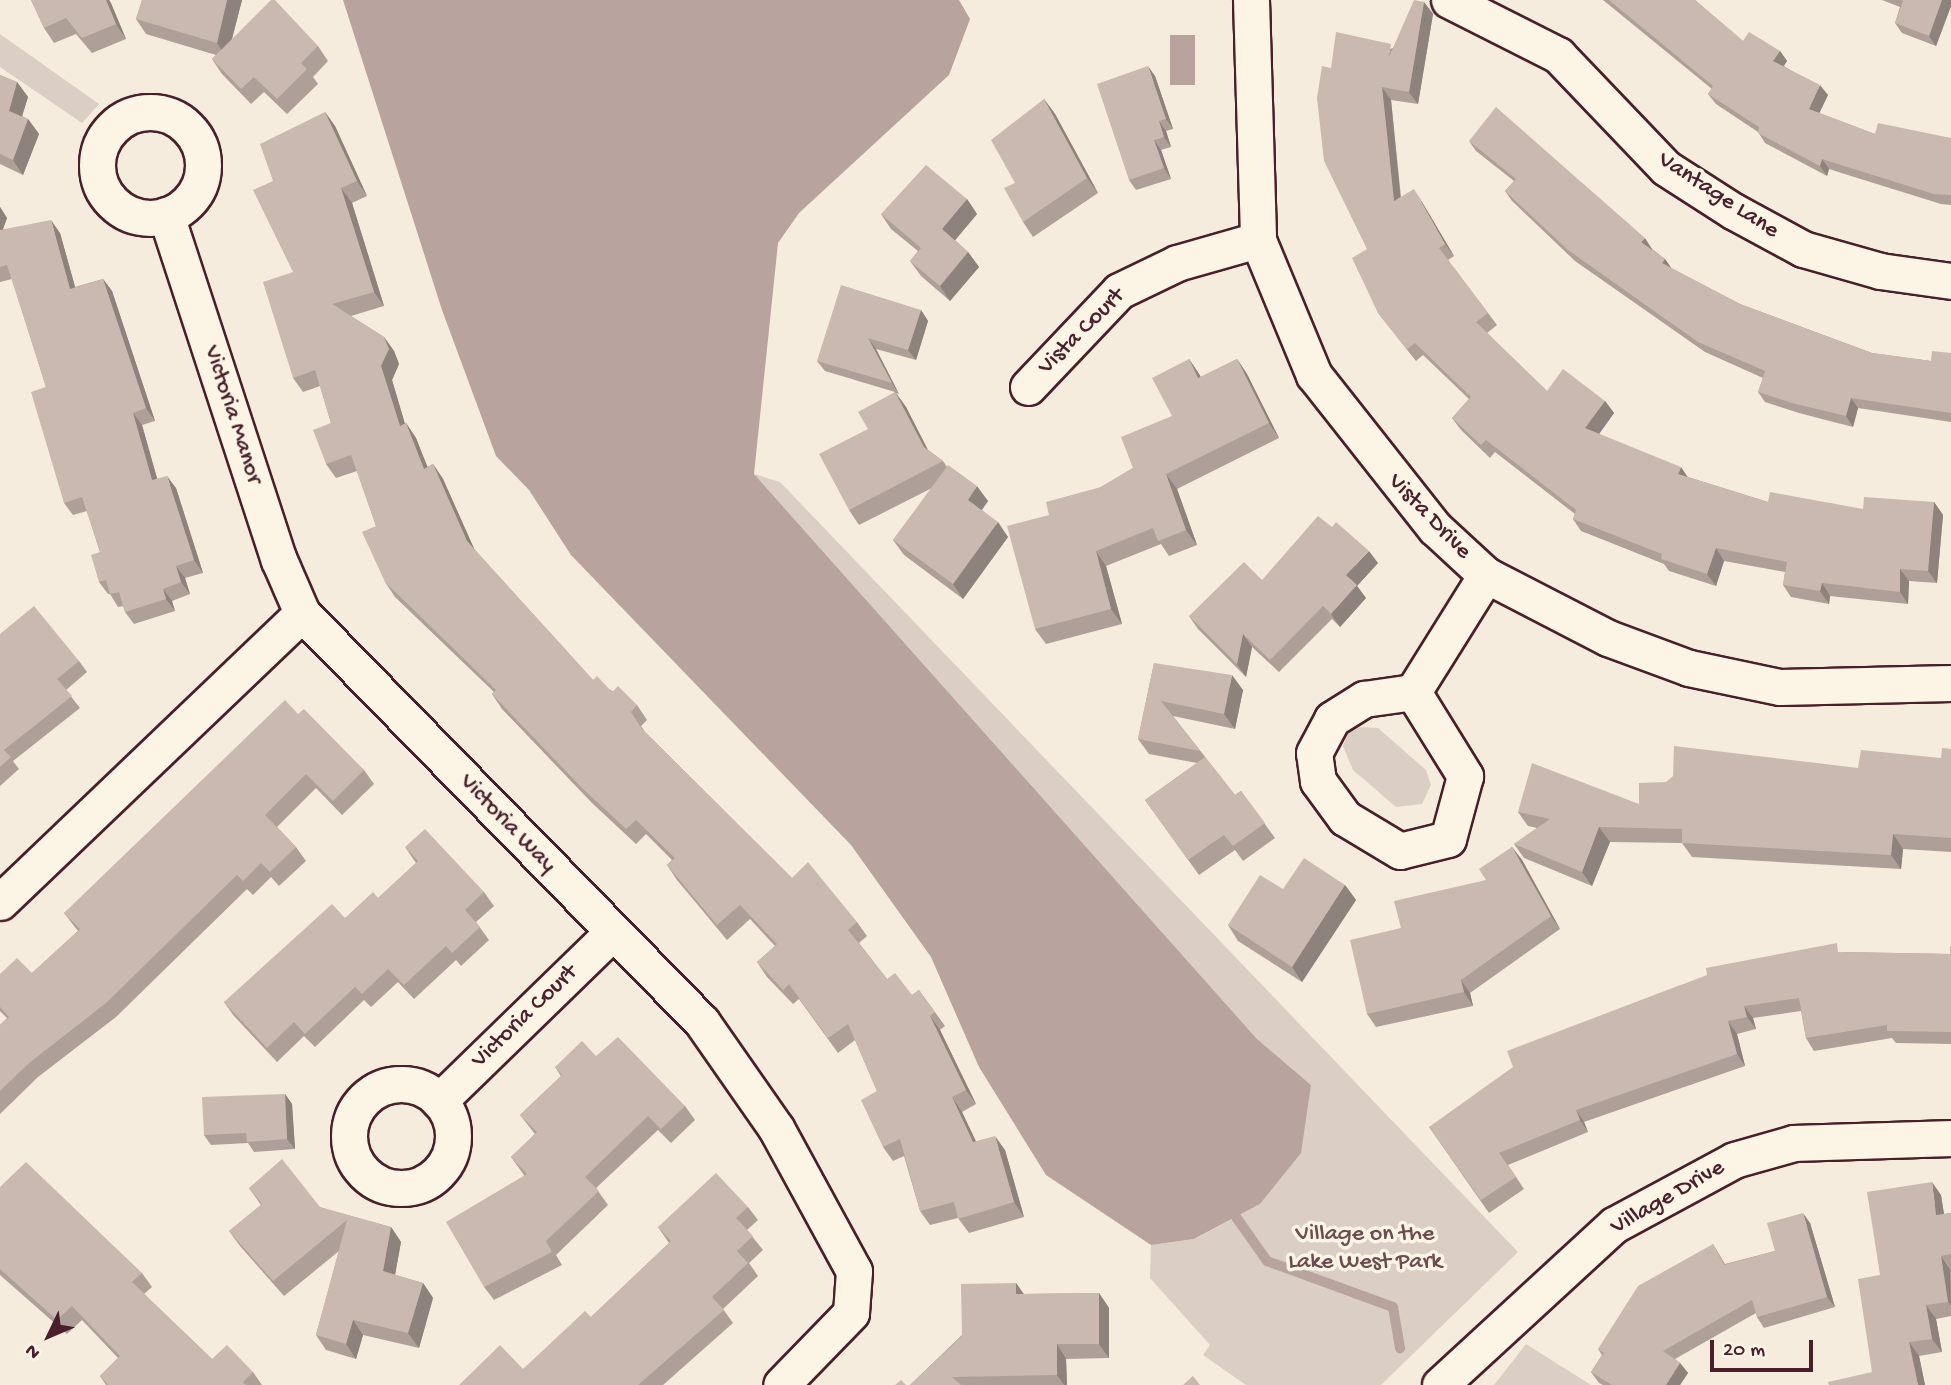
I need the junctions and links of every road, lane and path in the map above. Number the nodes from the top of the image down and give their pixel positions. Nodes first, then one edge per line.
1 (1251, 0) edge
2 (1450, 0) edge
3 (166, 215) dead end
4 (1258, 240) junction
5 (1951, 281) edge
6 (1028, 387) dead end
7 (1486, 575) junction
8 (302, 613) junction
9 (1951, 683) edge
10 (1413, 692) junction
11 (0, 902) edge
12 (612, 933) junction
13 (439, 1101) dead end
14 (1951, 1138) edge
15 (781, 1385) edge
16 (1440, 1385) edge

1 - 4 street, Vista Drive
2 - 5 street, Vantage Lane
3 - 8 street, Victoria Manor
4 - 6 street, Vista Court
4 - 7 street, Vista Drive
7 - 9 street, Vista Drive
7 - 10 street
8 - 11 street
8 - 12 street, Victoria Way
10 - 10 street
12 - 13 street, Victoria Court
12 - 15 street, Victoria Way
14 - 16 street, Village Drive

